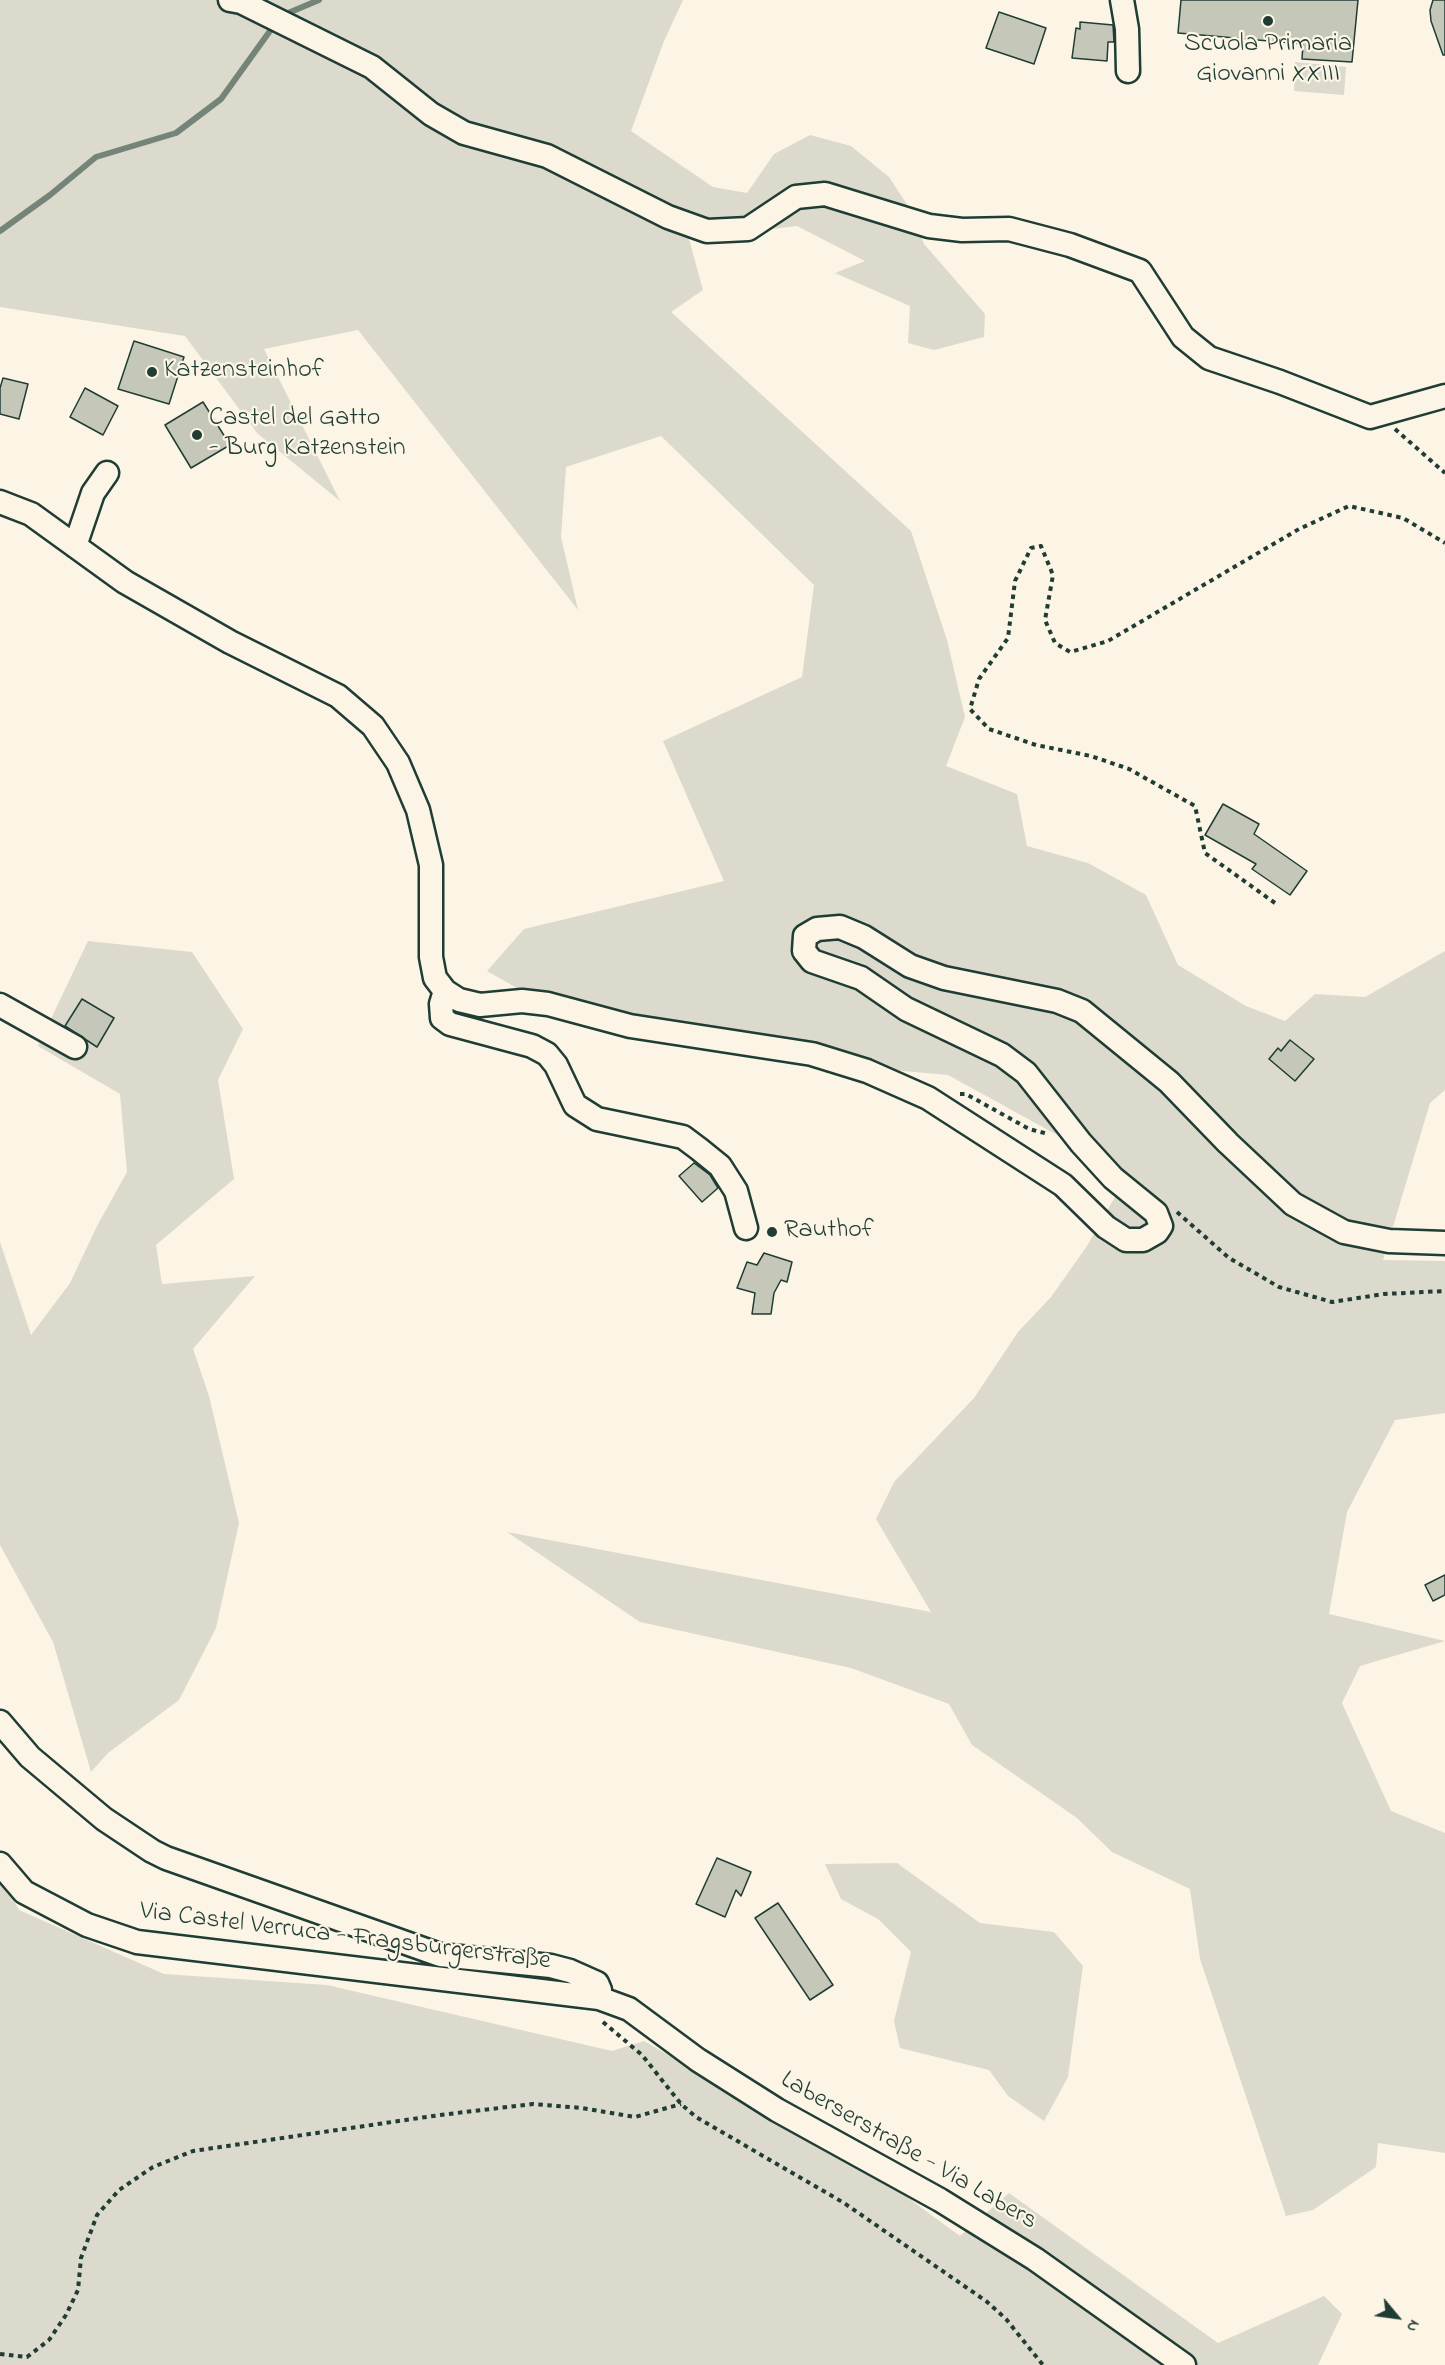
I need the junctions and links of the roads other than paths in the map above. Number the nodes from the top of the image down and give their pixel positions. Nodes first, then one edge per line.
1 (230, 0) edge
2 (1122, 0) edge
3 (1128, 71) dead end
4 (1445, 396) edge
5 (107, 473) dead end
6 (0, 502) edge
7 (75, 546) junction
8 (445, 991) junction
9 (0, 1005) edge
10 (75, 1047) dead end
11 (746, 1228) dead end
12 (1445, 1243) edge
13 (0, 1722) edge
14 (0, 1864) edge
15 (598, 1998) junction
16 (1184, 2365) edge

1 - 4 street
2 - 3 street
5 - 7 street
6 - 7 street
7 - 8 street
8 - 11 street
8 - 12 street
9 - 10 street
13 - 15 street
14 - 15 street, Via Castel Verruca - Fragsburgerstraße
15 - 16 street, Laberserstraße - Via Labers

